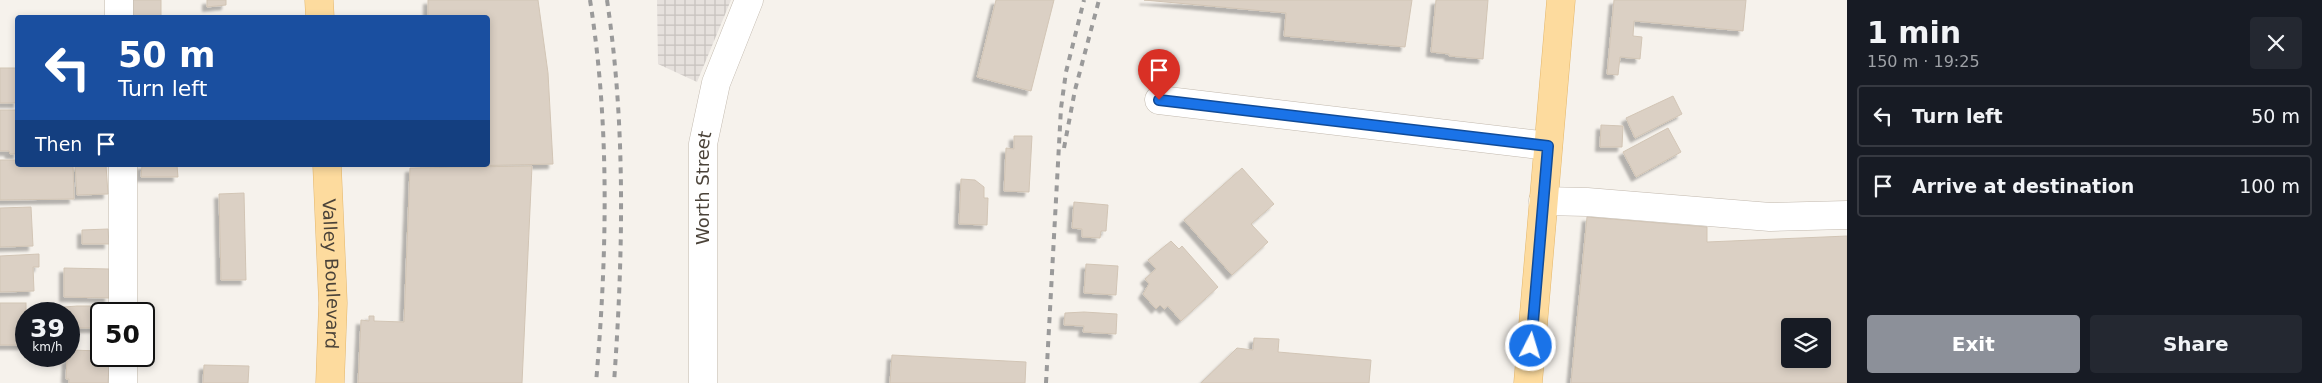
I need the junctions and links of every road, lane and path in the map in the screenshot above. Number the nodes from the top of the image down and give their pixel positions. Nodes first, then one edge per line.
1 (119, 0) edge
2 (319, 0) edge
3 (750, 0) edge
4 (1560, 0) edge
5 (119, 15) edge
6 (320, 15) edge
7 (1159, 100) dead end
8 (1548, 146) junction
9 (124, 167) edge
10 (327, 167) edge
11 (1543, 201) junction
12 (1847, 216) edge
13 (123, 302) edge
14 (123, 367) edge
15 (123, 383) edge
16 (330, 383) edge
17 (703, 383) edge
18 (1528, 383) edge

1 - 5 street
2 - 6 main road
3 - 17 street, Worth Street
4 - 8 main road
7 - 8 street
8 - 11 main road
9 - 13 street
10 - 16 main road, Valley Boulevard
11 - 12 street
11 - 18 main road
14 - 15 street

